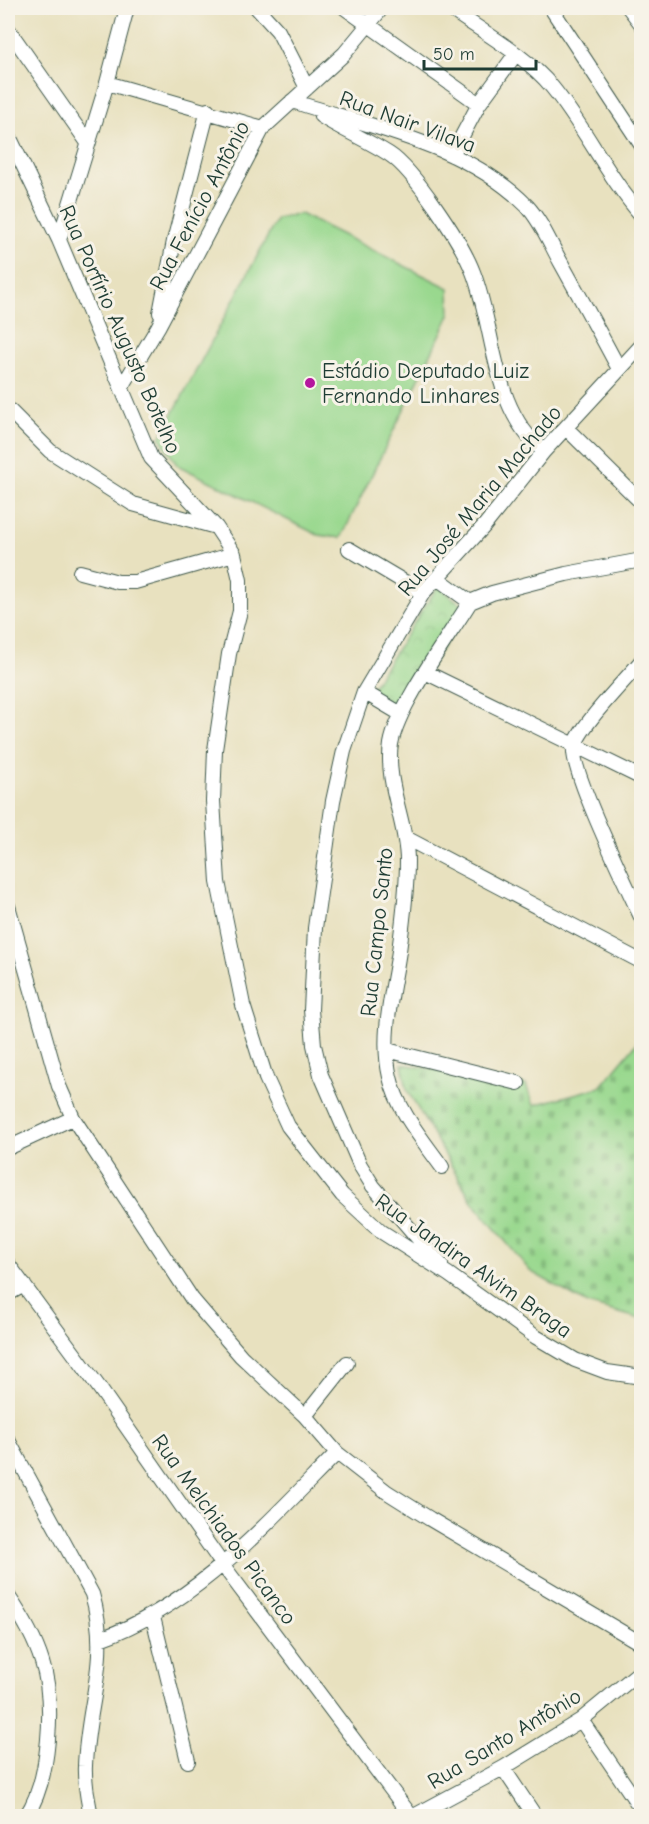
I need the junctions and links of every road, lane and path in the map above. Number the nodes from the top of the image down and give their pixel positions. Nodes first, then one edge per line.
1 (257, 8) edge
2 (345, 8) edge
3 (382, 8) edge
4 (449, 8) edge
5 (551, 8) edge
6 (629, 8) edge
7 (124, 11) edge
8 (370, 25) junction
9 (642, 25) edge
10 (8, 29) edge
11 (514, 55) junction
12 (107, 83) junction
13 (306, 88) junction
14 (298, 103) junction
15 (478, 104) junction
16 (208, 110) junction
17 (263, 128) junction
18 (8, 134) edge
19 (88, 143) junction
20 (642, 146) edge
21 (452, 155) junction
22 (642, 216) edge
23 (58, 240) junction
24 (158, 327) junction
25 (642, 345) edge
26 (619, 369) junction
27 (122, 387) junction
28 (8, 409) edge
29 (566, 428) junction
30 (544, 451) junction
31 (642, 503) edge
32 (216, 527) junction
33 (349, 549) dead end
34 (234, 554) junction
35 (642, 560) edge
36 (80, 572) dead end
37 (437, 578) junction
38 (423, 593) junction
39 (470, 602) junction
40 (642, 660) edge
41 (427, 673) junction
42 (364, 692) junction
43 (401, 714) junction
44 (574, 748) junction
45 (642, 778) edge
46 (406, 838) junction
47 (8, 906) edge
48 (642, 919) edge
49 (642, 962) edge
50 (387, 1050) junction
51 (518, 1083) dead end
52 (73, 1118) junction
53 (8, 1148) edge
54 (442, 1167) dead end
55 (8, 1264) edge
56 (448, 1274) junction
57 (24, 1285) junction
58 (8, 1294) edge
59 (347, 1363) dead end
60 (642, 1377) edge
61 (305, 1416) junction
62 (8, 1440) edge
63 (337, 1453) junction
64 (222, 1564) junction
65 (8, 1596) edge
66 (153, 1617) junction
67 (100, 1639) junction
68 (642, 1644) edge
69 (642, 1670) edge
70 (581, 1720) junction
71 (188, 1761) dead end
72 (503, 1768) junction
73 (642, 1810) edge
74 (31, 1815) edge
75 (91, 1816) edge
76 (412, 1816) edge
77 (535, 1816) edge

1 - 13 street
2 - 8 street
3 - 8 street, Rua Fenício Antônio
4 - 11 street
5 - 20 street
6 - 9 street
7 - 12 street
8 - 13 street, Rua Fenício Antônio
8 - 15 street
10 - 19 street
11 - 15 street
11 - 22 street
12 - 16 street
12 - 19 street
13 - 14 street, Rua Fenício Antônio
14 - 17 street, Rua Fenício Antônio
14 - 21 street, Rua Nair Vilava
14 - 30 street
15 - 21 street
16 - 17 street
16 - 24 street
17 - 24 street, Rua Fenício Antônio
18 - 23 street, Rua Porfírio Augusto Botelho
19 - 23 street
21 - 26 street, Rua Nair Vilava
23 - 27 street, Rua Porfírio Augusto Botelho
24 - 27 street, Rua Fenício Antônio
25 - 26 street, Rua José Maria Machado
26 - 29 street, Rua José Maria Machado
27 - 32 street, Rua Porfírio Augusto Botelho
28 - 32 street
29 - 30 street, Rua José Maria Machado
29 - 31 street
30 - 37 street, Rua José Maria Machado
32 - 34 street, Rua Jandira Alvim Braga
33 - 38 street
34 - 36 street
34 - 56 street, Rua Jandira Alvim Braga
35 - 39 street
37 - 38 street, Rua José Maria Machado
37 - 39 street
38 - 42 street, Rua José Maria Machado
39 - 41 street, Rua Campo Santo
40 - 44 street
41 - 43 street, Rua Campo Santo
41 - 44 street
42 - 43 street
42 - 56 street, Rua José Maria Machado
43 - 46 street, Rua Campo Santo
44 - 45 street
44 - 48 street
46 - 49 street
46 - 50 street, Rua Campo Santo
47 - 52 street
50 - 51 street
50 - 54 street, Rua Campo Santo
52 - 53 street
52 - 61 street
55 - 57 street, Rua Melchiados Picanco
56 - 60 street, Rua Jandira Alvim Braga
57 - 58 street
57 - 64 street, Rua Melchiados Picanco
59 - 61 street
61 - 63 street
62 - 67 street
63 - 64 street
63 - 68 street
64 - 66 street
64 - 76 street, Rua Melchiados Picanco
65 - 74 street
66 - 67 street
66 - 71 street
67 - 75 street
69 - 70 street, Rua Santo Antônio
70 - 72 street, Rua Santo Antônio
70 - 73 street
72 - 76 street, Rua Santo Antônio
72 - 77 street

